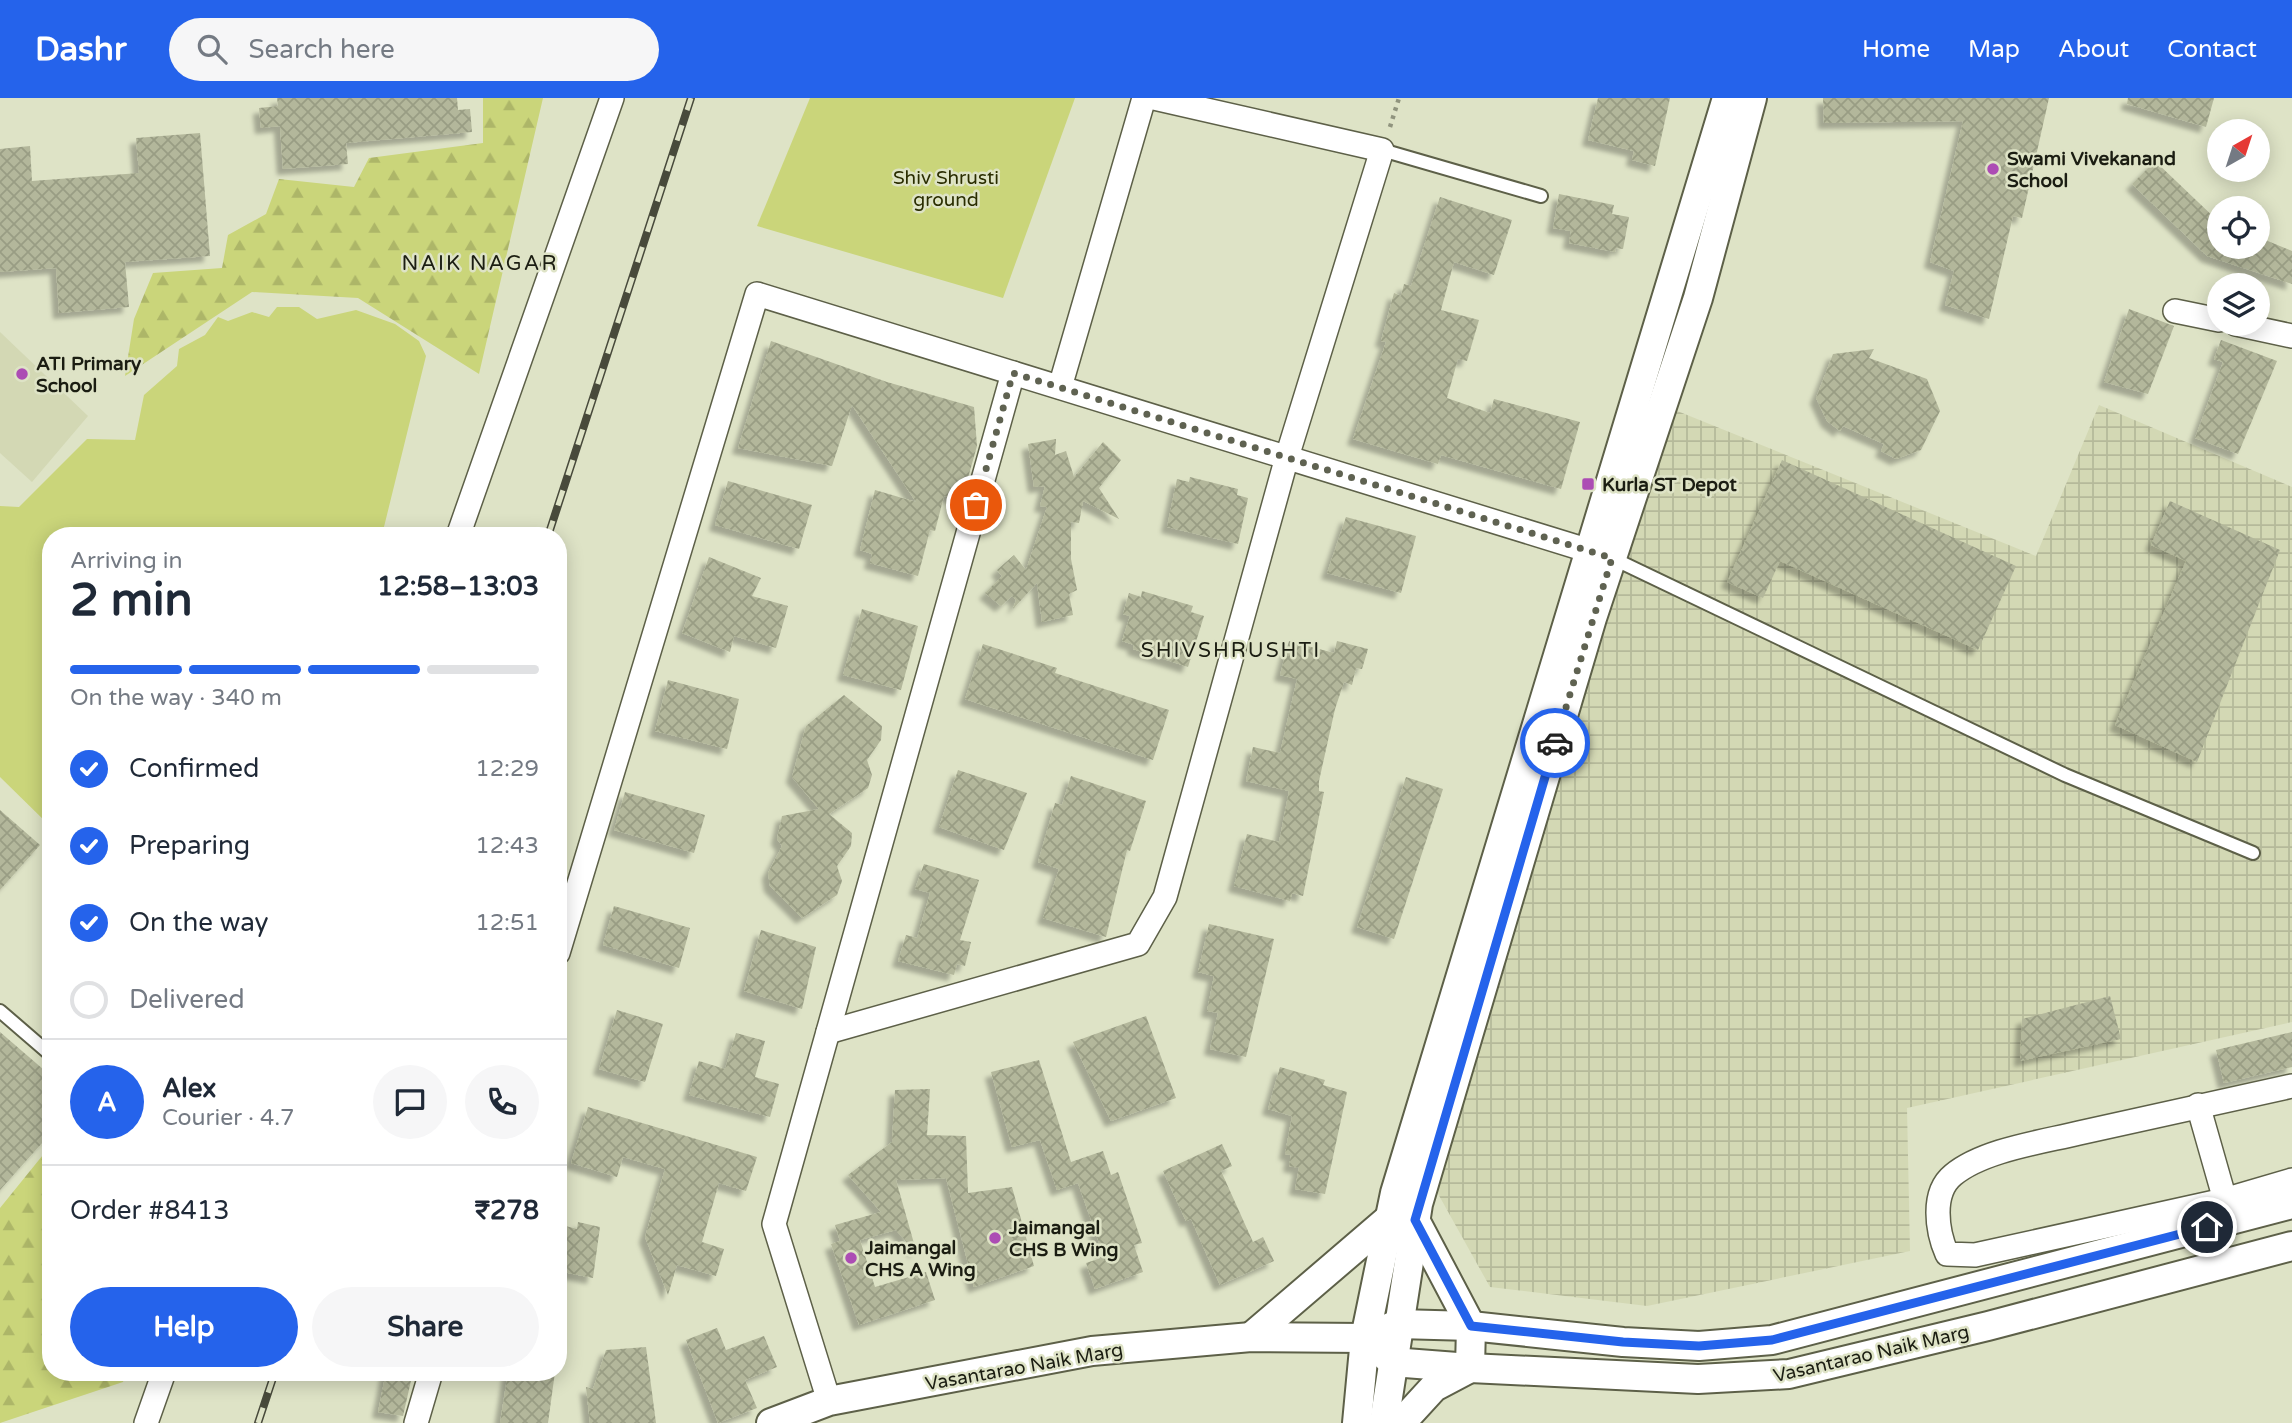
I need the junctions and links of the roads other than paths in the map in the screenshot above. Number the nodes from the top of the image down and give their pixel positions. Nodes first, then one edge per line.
1 (612, 98) edge
2 (1144, 98) edge
3 (1154, 98) edge
4 (1727, 98) edge
5 (1752, 98) edge
6 (1382, 150) junction
7 (1541, 196) dead end
8 (2175, 311) dead end
9 (2207, 318) edge
10 (2270, 331) edge
11 (2292, 336) edge
12 (1013, 373) junction
13 (1060, 387) junction
14 (1287, 457) junction
15 (461, 527) edge
16 (1600, 554) junction
17 (2253, 853) dead end
18 (567, 923) edge
19 (0, 1012) edge
20 (828, 1032) junction
21 (42, 1047) edge
22 (2292, 1086) edge
23 (2198, 1105) junction
24 (2292, 1180) edge
25 (2292, 1204) edge
26 (2228, 1210) junction
27 (1402, 1219) junction
28 (2182, 1233) junction
29 (2292, 1246) edge
30 (2048, 1268) junction
31 (2193, 1273) junction
32 (1977, 1287) junction
33 (2059, 1308) junction
34 (1852, 1319) junction
35 (1398, 1324) junction
36 (1471, 1326) junction
37 (1988, 1326) junction
38 (1251, 1336) junction
39 (1365, 1338) junction
40 (1699, 1346) junction
41 (1861, 1357) junction
42 (1392, 1362) junction
43 (1470, 1368) junction
44 (1698, 1379) junction
45 (161, 1381) edge
46 (429, 1381) edge
47 (829, 1401) junction
48 (146, 1423) edge
49 (416, 1423) edge
50 (771, 1423) edge
51 (1357, 1423) edge
52 (1384, 1423) edge
53 (1401, 1423) edge

1 - 15 street
2 - 13 street
3 - 6 street
4 - 16 street
5 - 16 street
6 - 7 lane
6 - 14 street
8 - 9 street
10 - 11 street
12 - 13 street
12 - 18 street
12 - 20 street
13 - 14 street
14 - 16 street
14 - 20 street
16 - 17 lane
16 - 27 street
19 - 21 lane
20 - 47 street
22 - 23 street
23 - 26 street
23 - 26 street
24 - 26 street
25 - 26 street, Vasantarao Naik Marg
26 - 28 street, Vasantarao Naik Marg
27 - 35 street
27 - 36 street
27 - 38 street
27 - 39 street
28 - 30 street, Vasantarao Naik Marg
28 - 31 street
29 - 31 street, Vasantarao Naik Marg
30 - 32 street, Vasantarao Naik Marg
30 - 33 street
31 - 33 street, Vasantarao Naik Marg
32 - 34 street, Vasantarao Naik Marg
32 - 37 street
33 - 37 street, Vasantarao Naik Marg
34 - 40 street, Vasantarao Naik Marg
34 - 41 street
35 - 36 street, Vasantarao Naik Marg
35 - 39 street, Vasantarao Naik Marg
35 - 42 street
36 - 40 street, Vasantarao Naik Marg
36 - 43 street
37 - 41 street, Vasantarao Naik Marg
38 - 39 street, Vasantarao Naik Marg
38 - 47 street, Vasantarao Naik Marg
39 - 42 street
39 - 51 street
40 - 44 street
41 - 44 street, Vasantarao Naik Marg
42 - 43 street, Vasantarao Naik Marg
42 - 52 street
43 - 44 street, Vasantarao Naik Marg
43 - 53 street
45 - 48 street
46 - 49 street
47 - 50 street, Vasantarao Naik Marg

